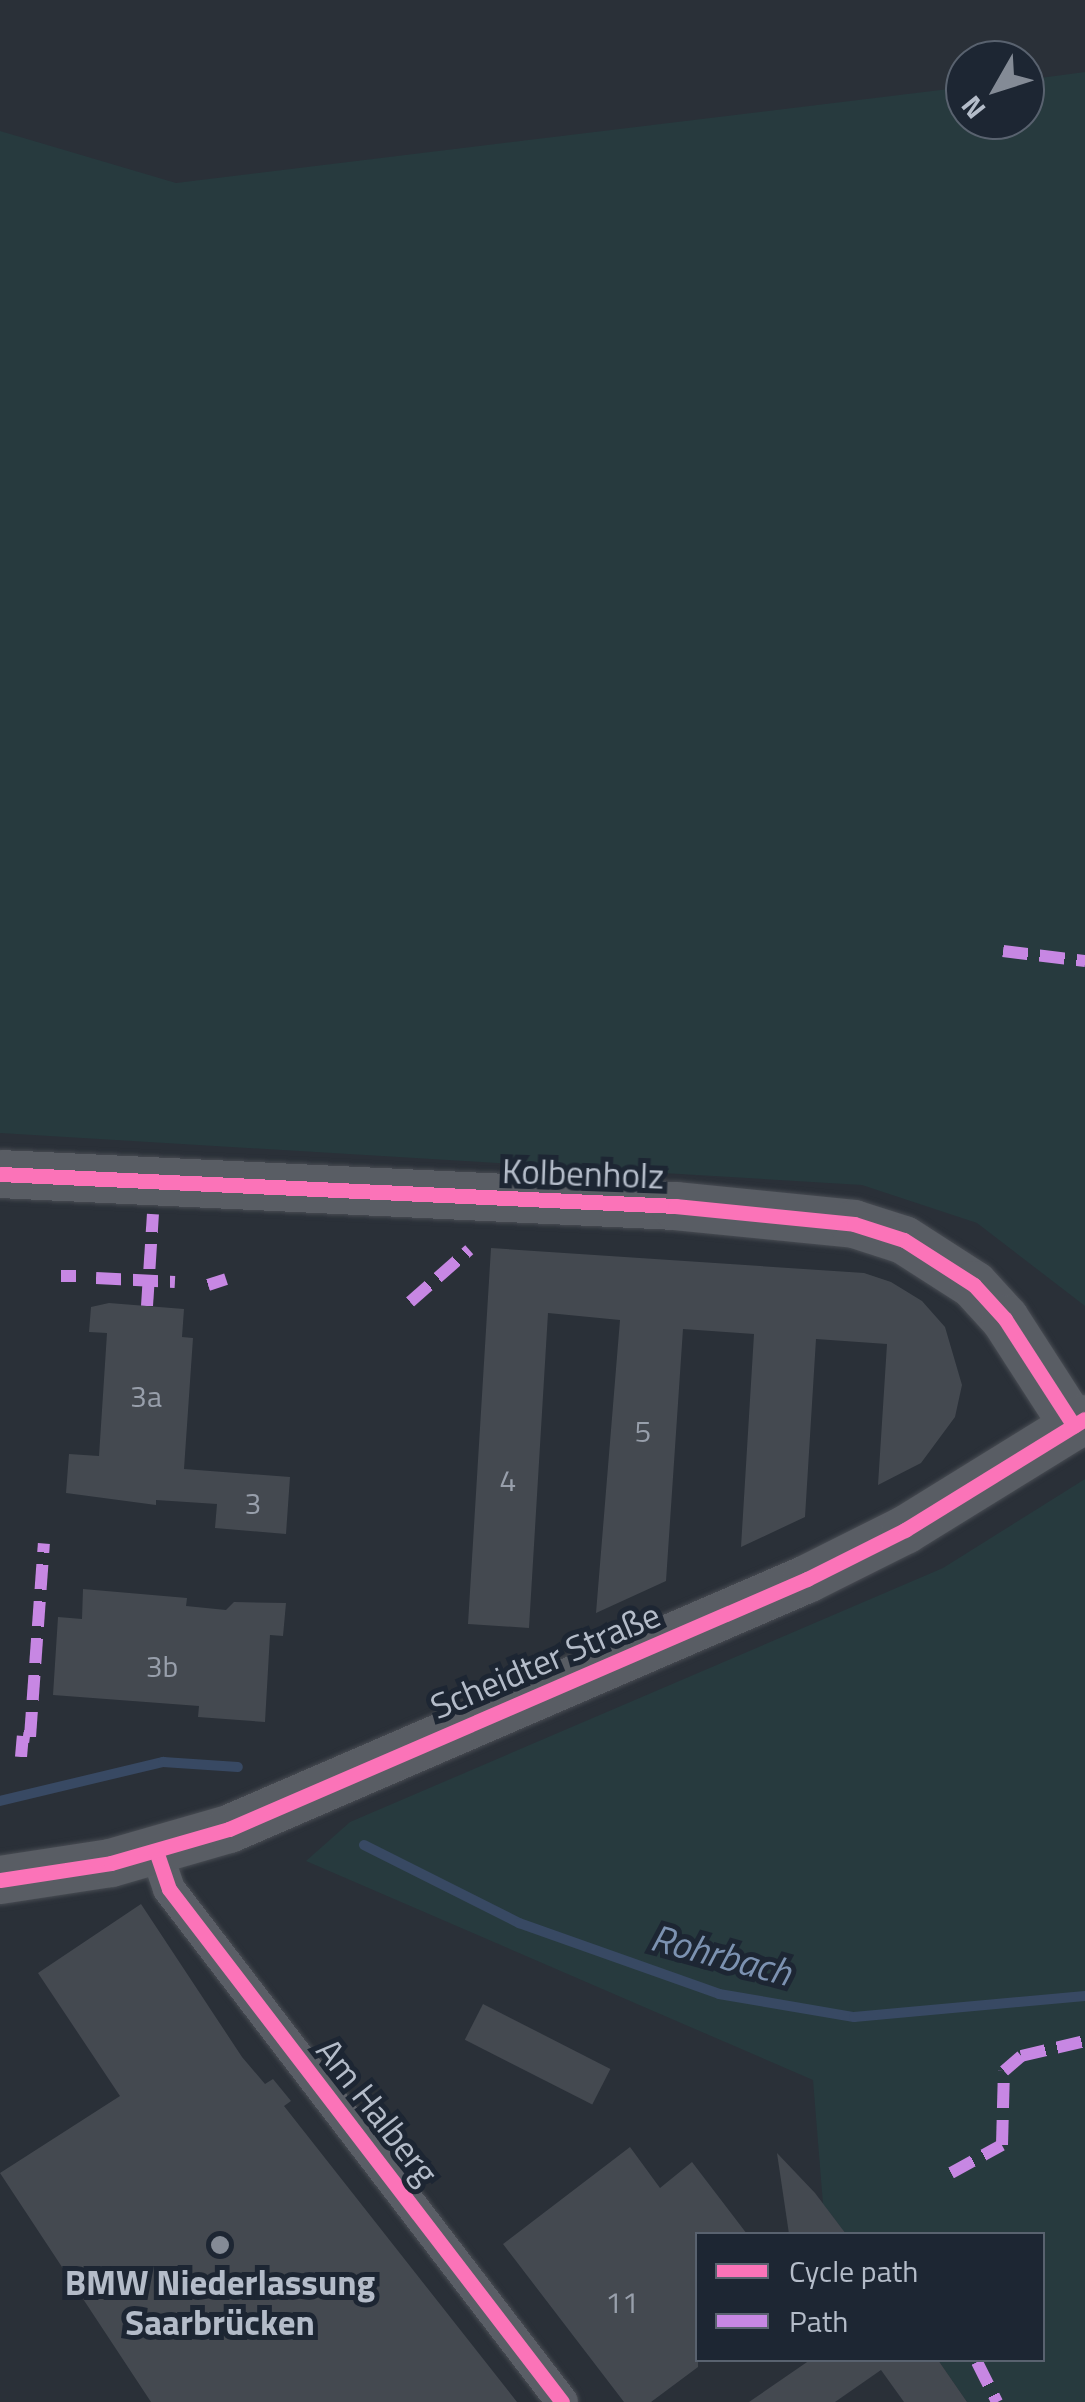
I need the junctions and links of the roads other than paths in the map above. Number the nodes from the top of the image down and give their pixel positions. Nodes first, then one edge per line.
1 (0, 1174) edge
2 (1079, 1423) edge
3 (156, 1851) junction
4 (0, 1880) edge
5 (562, 2402) edge

1 - 2 main road, Kolbenholz
2 - 3 main road, Scheidter Straße
3 - 4 main road, Scheidter Straße
3 - 5 street, Am Halberg

